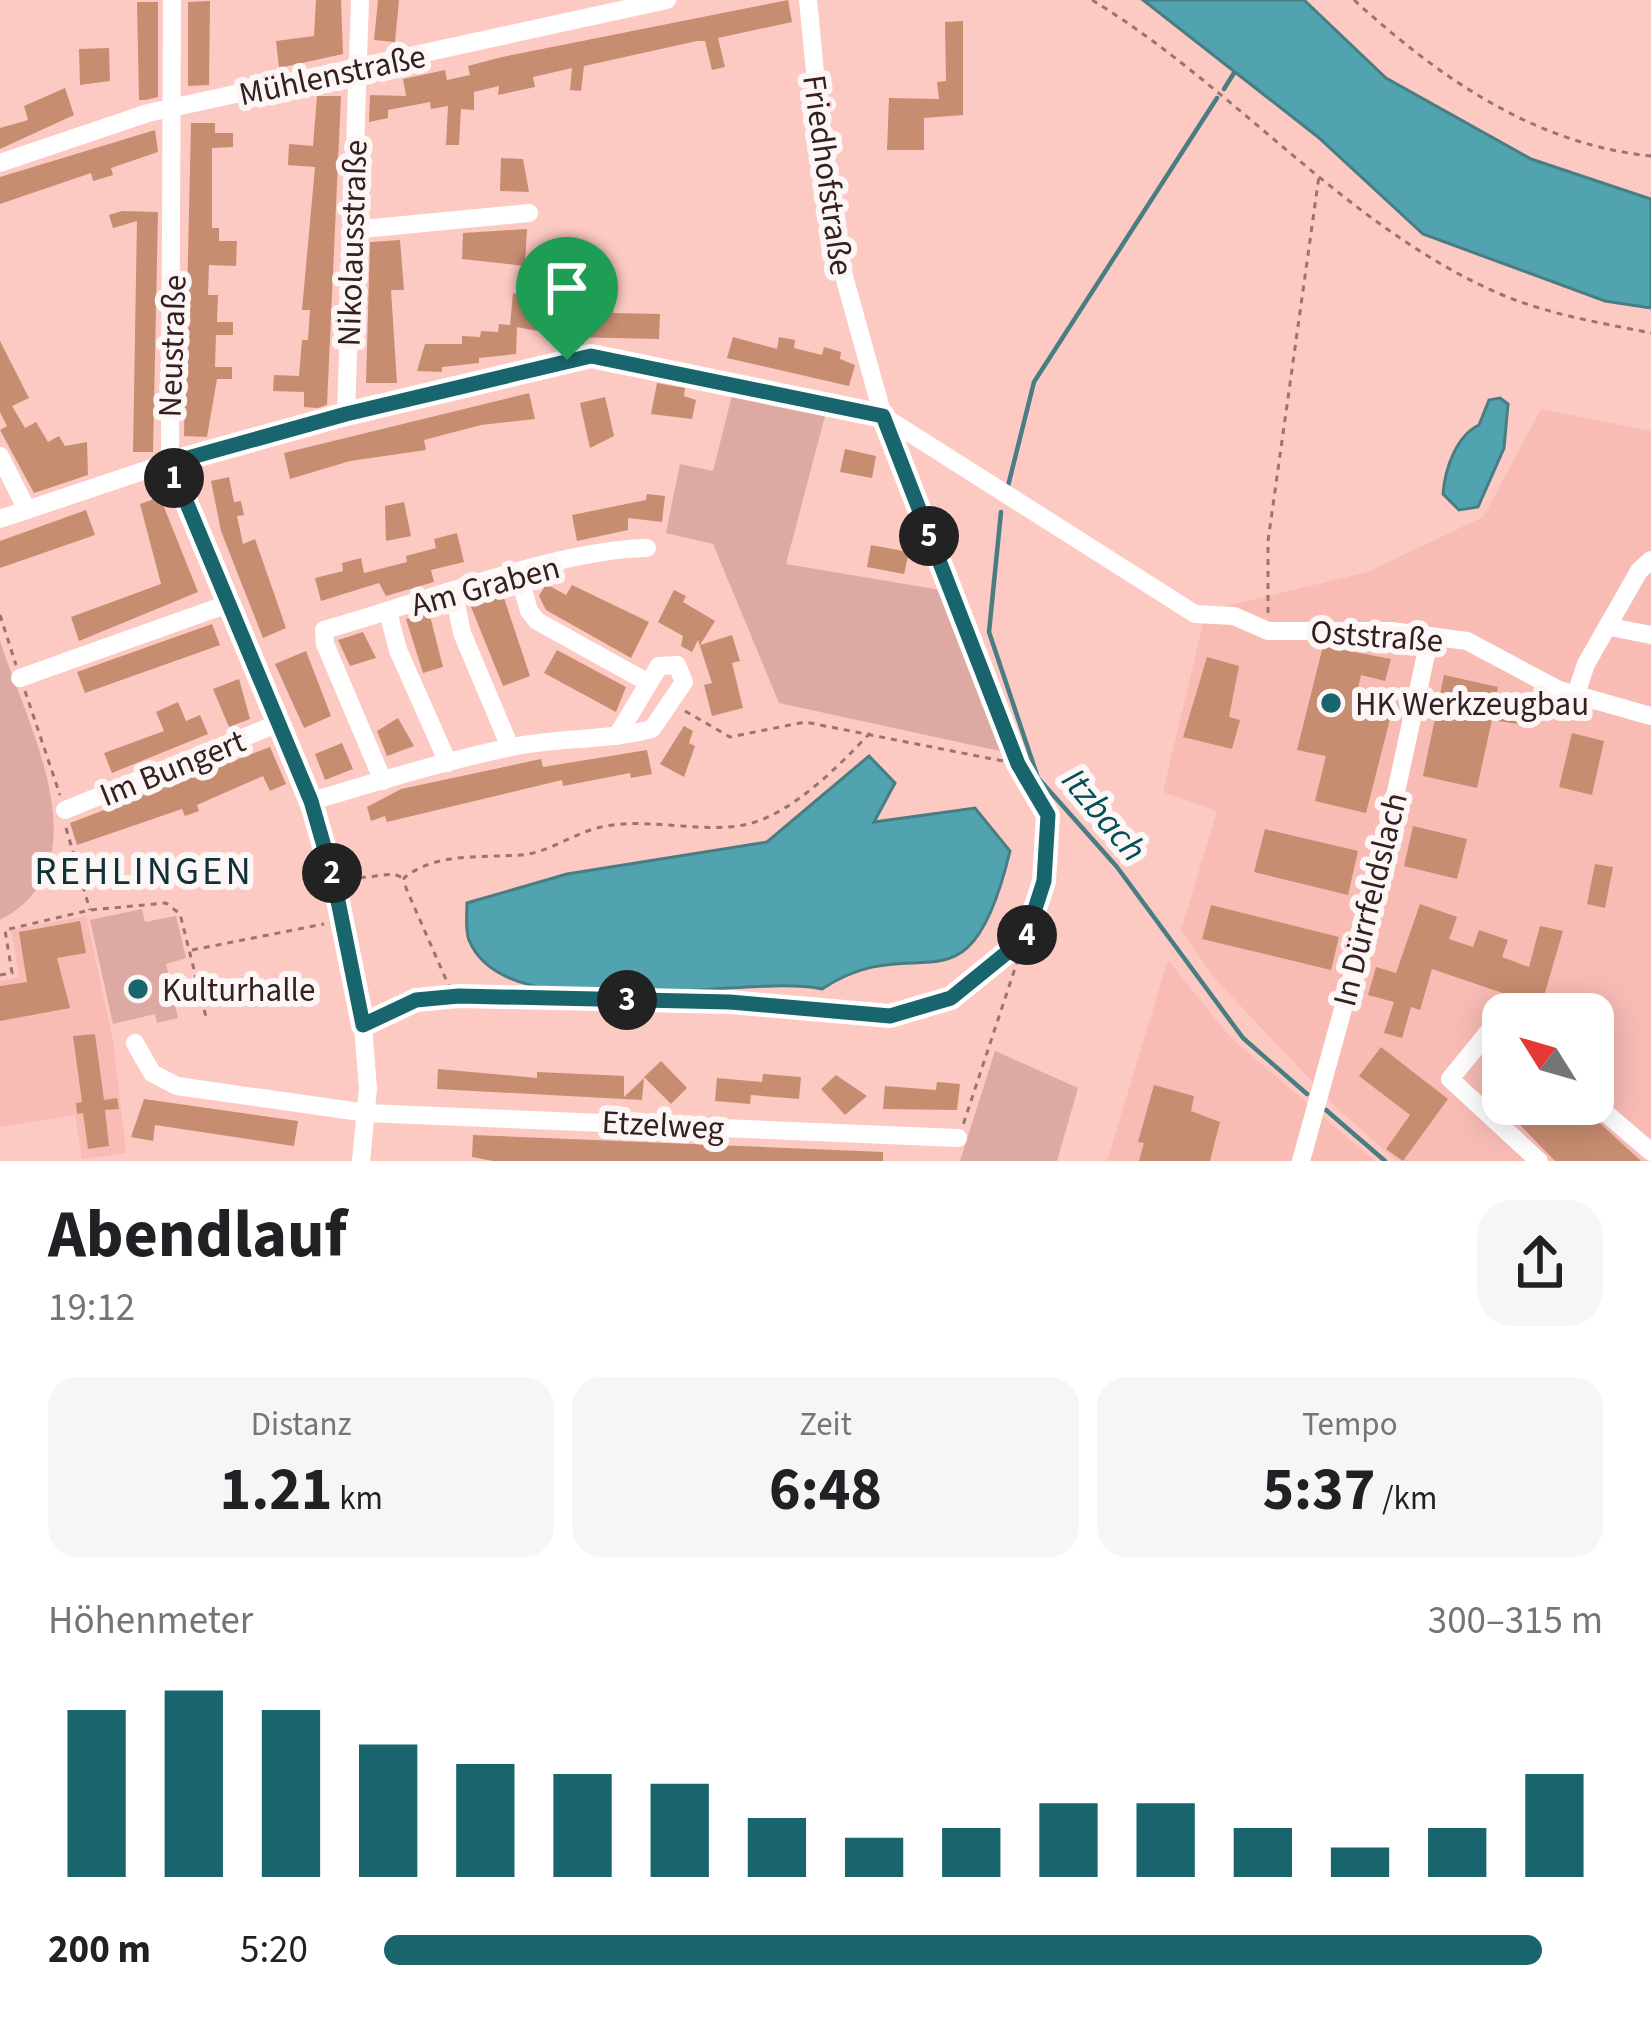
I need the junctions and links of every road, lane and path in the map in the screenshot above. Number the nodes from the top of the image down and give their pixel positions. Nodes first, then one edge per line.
1 (172, 0) edge
2 (360, 0) edge
3 (667, 0) edge
4 (808, 0) edge
5 (1092, 0) edge
6 (1354, 0) edge
7 (357, 70) junction
8 (174, 108) junction
9 (1651, 156) edge
10 (0, 163) edge
11 (1320, 174) junction
12 (529, 213) dead end
13 (352, 230) junction
14 (1651, 333) edge
15 (346, 414) junction
16 (883, 416) junction
17 (0, 456) edge
18 (170, 463) junction
19 (28, 510) junction
20 (0, 519) edge
21 (647, 548) dead end
22 (1651, 560) edge
23 (519, 575) junction
24 (454, 594) junction
25 (228, 604) junction
26 (388, 612) junction
27 (0, 615) edge
28 (1610, 627) junction
29 (1268, 631) junction
30 (1651, 635) edge
31 (1430, 636) junction
32 (20, 678) junction
33 (647, 682) junction
34 (1575, 697) junction
35 (672, 703) junction
36 (1651, 716) edge
37 (279, 723) junction
38 (870, 733) junction
39 (617, 736) junction
40 (511, 748) junction
41 (448, 764) junction
42 (1018, 764) junction
43 (383, 781) junction
44 (311, 801) junction
45 (65, 810) junction
46 (404, 878) junction
47 (334, 881) junction
48 (90, 910) junction
49 (343, 920) junction
50 (1026, 937) junction
51 (190, 950) junction
52 (0, 975) edge
53 (459, 996) junction
54 (206, 1017) dead end
55 (363, 1025) junction
56 (1482, 1040) edge
57 (134, 1043) dead end
58 (1482, 1108) edge
59 (367, 1114) junction
60 (1614, 1120) edge
61 (1500, 1125) edge
62 (958, 1138) joint
63 (1651, 1152) edge
64 (361, 1161) edge
65 (1301, 1161) edge
66 (1539, 1161) edge

1 - 8 street, Neustraße
2 - 7 street, Nikolausstraße
3 - 7 street, Mühlenstraße
4 - 16 street, Friedhofstraße
5 - 11 path
6 - 9 path
7 - 8 street, Mühlenstraße
7 - 13 street, Nikolausstraße
8 - 10 street, Mühlenstraße
8 - 18 street, Neustraße
11 - 14 path
11 - 29 path
12 - 13 street
13 - 15 street, Nikolausstraße
15 - 16 street
15 - 18 street
16 - 29 street, Oststraße
16 - 42 path
17 - 19 street
18 - 19 street
18 - 25 street, Neustraße
19 - 20 street
21 - 23 street, Am Graben
22 - 28 street
23 - 24 street, Am Graben
23 - 33 street
24 - 26 street, Am Graben
24 - 40 street
25 - 32 street
25 - 37 street, Neustraße
26 - 41 street
26 - 43 street, Am Graben
27 - 32 path
28 - 30 street
28 - 34 street
29 - 31 street, Oststraße
31 - 34 street, Oststraße
31 - 65 street, In Dürrfeldslach
32 - 45 path
33 - 35 street
33 - 39 street
34 - 36 street, Oststraße
35 - 38 path
35 - 39 street
37 - 44 street, Neustraße
37 - 45 street, Im Bungert
38 - 42 path
38 - 46 path
39 - 40 street
40 - 41 street
41 - 43 street
42 - 50 path
43 - 44 street
44 - 47 street, Neustraße
45 - 48 path
46 - 47 path
46 - 53 path
47 - 49 street, Neustraße
48 - 51 path
48 - 52 path
49 - 51 path
49 - 55 street, Neustraße
50 - 53 path
50 - 62 path
51 - 54 path
53 - 55 path
55 - 59 street, Neustraße
56 - 58 street
57 - 59 street, Etzelweg
59 - 62 street, Etzelweg
59 - 64 street, Neustraße
60 - 63 street
61 - 66 street

